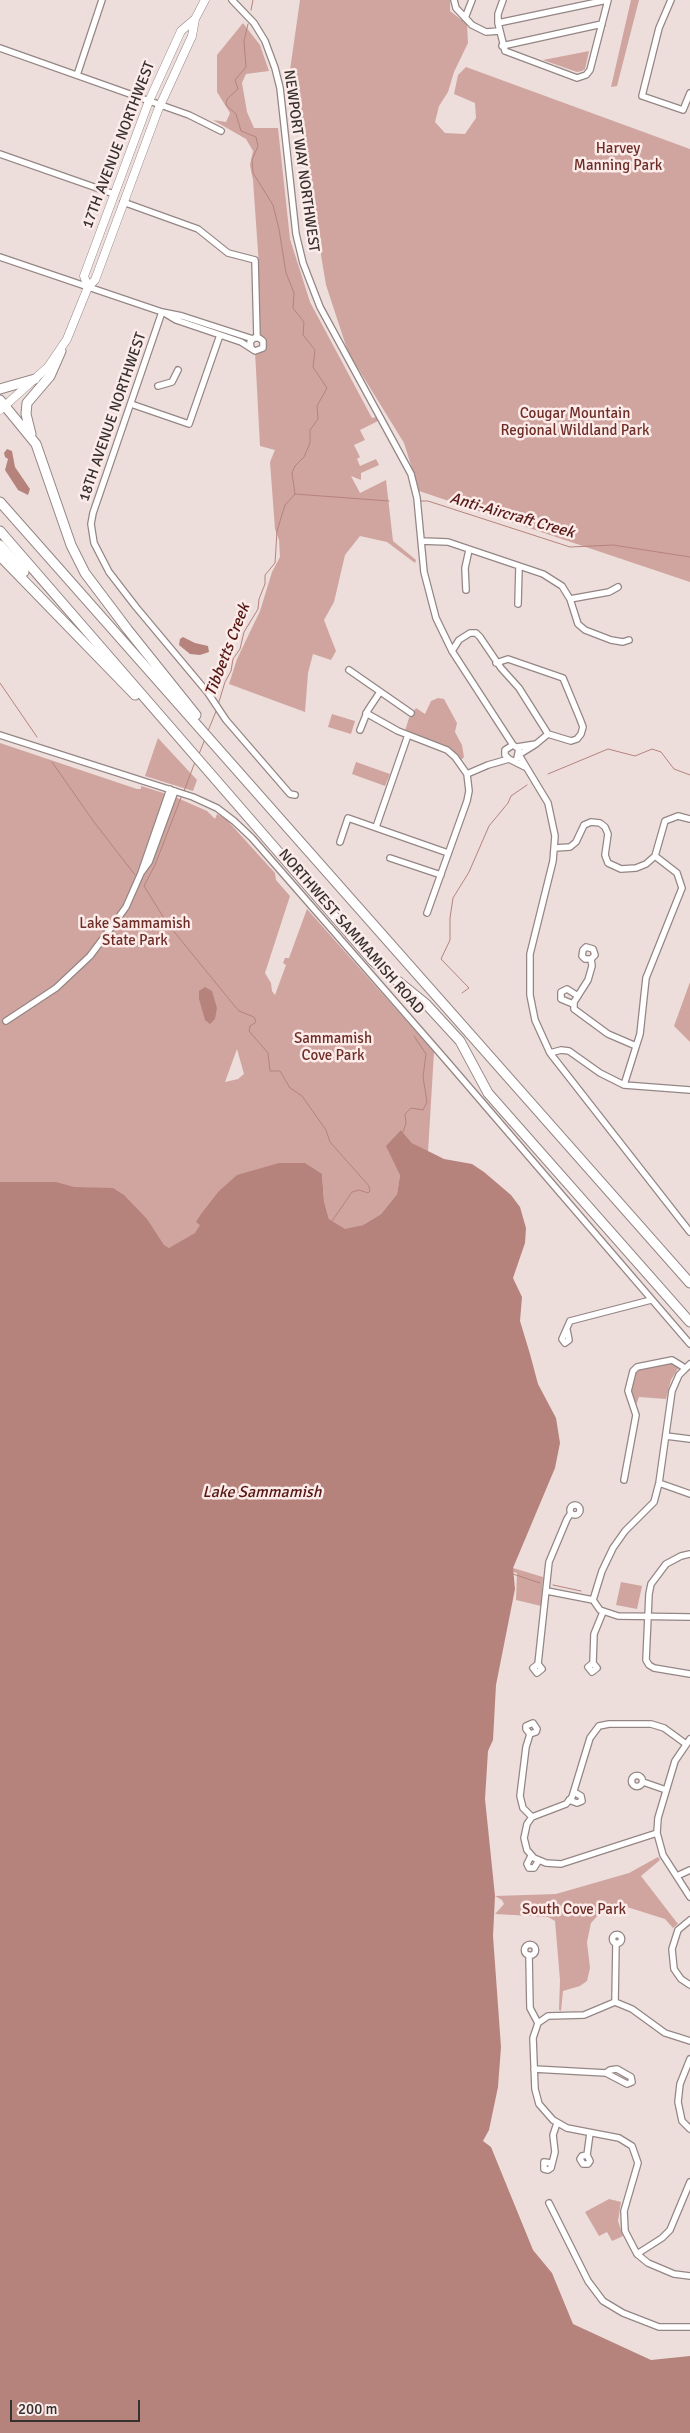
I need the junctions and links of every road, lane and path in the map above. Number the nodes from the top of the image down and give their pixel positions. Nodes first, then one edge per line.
1 (102, 0) edge
2 (205, 0) edge
3 (232, 0) edge
4 (454, 0) edge
5 (472, 0) edge
6 (503, 0) edge
7 (607, 0) edge
8 (671, 0) edge
9 (465, 18) junction
10 (195, 19) junction
11 (498, 23) junction
12 (602, 24) junction
13 (499, 31) junction
14 (502, 46) junction
15 (0, 48) edge
16 (77, 75) junction
17 (690, 93) edge
18 (150, 101) junction
19 (160, 104) junction
20 (221, 131) dead end
21 (0, 154) edge
22 (114, 194) junction
23 (123, 202) junction
24 (0, 256) edge
25 (88, 287) junction
26 (162, 312) junction
27 (220, 335) junction
28 (255, 338) junction
29 (251, 348) junction
30 (61, 351) junction
31 (178, 370) dead end
32 (35, 379) junction
33 (158, 386) dead end
34 (0, 389) edge
35 (130, 404) junction
36 (2, 405) edge
37 (32, 437) junction
38 (0, 502) edge
39 (0, 531) edge
40 (421, 541) junction
41 (0, 545) edge
42 (468, 550) junction
43 (0, 556) edge
44 (519, 567) junction
45 (618, 587) dead end
46 (466, 590) dead end
47 (570, 599) junction
48 (518, 604) dead end
49 (446, 639) junction
50 (458, 640) junction
51 (629, 640) dead end
52 (452, 651) junction
53 (98, 656) junction
54 (496, 662) junction
55 (349, 670) dead end
56 (380, 692) junction
57 (411, 713) dead end
58 (366, 714) junction
59 (501, 728) junction
60 (360, 730) dead end
61 (208, 734) junction
62 (548, 734) junction
63 (0, 735) edge
64 (408, 735) junction
65 (536, 744) junction
66 (515, 746) junction
67 (505, 750) junction
68 (519, 755) junction
69 (198, 759) junction
70 (511, 759) junction
71 (488, 764) junction
72 (530, 771) junction
73 (467, 774) junction
74 (175, 791) junction
75 (295, 795) dead end
76 (690, 819) edge
77 (376, 827) junction
78 (340, 842) dead end
79 (555, 848) junction
80 (448, 853) junction
81 (655, 856) junction
82 (390, 858) dead end
83 (440, 876) junction
84 (427, 913) dead end
85 (591, 959) dead end
86 (578, 996) junction
87 (573, 1004) junction
88 (6, 1021) dead end
89 (636, 1046) junction
90 (550, 1053) junction
91 (624, 1085) junction
92 (690, 1090) edge
93 (690, 1232) edge
94 (690, 1284) edge
95 (652, 1300) junction
96 (690, 1322) edge
97 (567, 1330) dead end
98 (690, 1344) edge
99 (688, 1366) edge
100 (666, 1436) junction
101 (690, 1439) edge
102 (624, 1480) dead end
103 (659, 1483) junction
104 (690, 1494) edge
105 (572, 1513) dead end
106 (690, 1554) edge
107 (547, 1591) junction
108 (593, 1600) junction
109 (603, 1612) junction
110 (690, 1617) edge
111 (647, 1618) junction
112 (592, 1663) dead end
113 (538, 1664) dead end
114 (690, 1674) edge
115 (530, 1734) dead end
116 (688, 1741) edge
117 (643, 1782) dead end
118 (666, 1790) junction
119 (574, 1792) junction
120 (569, 1800) junction
121 (532, 1817) junction
122 (656, 1833) junction
123 (535, 1858) junction
124 (528, 1868) dead end
125 (690, 1870) edge
126 (676, 1876) junction
127 (690, 1897) edge
128 (690, 1920) edge
129 (616, 1944) dead end
130 (528, 1955) dead end
131 (690, 1986) edge
132 (615, 2002) junction
133 (538, 2022) junction
134 (690, 2041) edge
135 (690, 2059) edge
136 (534, 2069) junction
137 (606, 2073) dead end
138 (557, 2123) junction
139 (690, 2129) edge
140 (590, 2133) junction
141 (587, 2155) dead end
142 (551, 2163) dead end
143 (689, 2182) edge
144 (549, 2204) dead end
145 (637, 2254) junction
146 (690, 2276) edge
147 (690, 2328) edge

1 - 16 street
2 - 10 main road, 17TH AVENUE NORTHWEST
3 - 40 street, NEWPORT WAY NORTHWEST
4 - 9 street
5 - 9 street
6 - 11 street
7 - 11 street
7 - 12 street
8 - 17 street
9 - 13 street
10 - 18 main road, 17TH AVENUE NORTHWEST
10 - 19 main road, 17TH AVENUE NORTHWEST
11 - 13 street
12 - 14 street
12 - 14 street
13 - 14 street
15 - 16 street
16 - 18 street
18 - 19 street
18 - 22 main road, 17TH AVENUE NORTHWEST
19 - 20 street
19 - 23 main road, 17TH AVENUE NORTHWEST
21 - 22 street
22 - 25 main road, 17TH AVENUE NORTHWEST
23 - 25 main road, 17TH AVENUE NORTHWEST
23 - 28 street
24 - 25 street
25 - 26 street
25 - 30 main road, 17TH AVENUE NORTHWEST
26 - 27 street
26 - 28 street
26 - 35 street, 18TH AVENUE NORTHWEST
27 - 29 street
27 - 35 street
28 - 29 street
28 - 29 street
30 - 32 main road, 17TH AVENUE NORTHWEST
30 - 37 highway
31 - 33 street
32 - 34 highway
32 - 36 main road, 17TH AVENUE NORTHWEST
35 - 75 street, 18TH AVENUE NORTHWEST
36 - 37 highway
37 - 61 highway
38 - 61 highway
39 - 69 highway
40 - 42 street
40 - 49 street, NEWPORT WAY NORTHWEST
41 - 53 highway
42 - 44 street
42 - 46 street
43 - 53 highway
44 - 47 street
44 - 48 street
45 - 47 street
47 - 51 street
49 - 50 street
49 - 52 street, NEWPORT WAY NORTHWEST
50 - 52 street
50 - 54 street
52 - 59 street, NEWPORT WAY NORTHWEST
53 - 69 highway
54 - 62 street
54 - 62 street
55 - 56 street
56 - 57 street
56 - 58 street
58 - 60 street
58 - 64 street
59 - 66 street, NEWPORT WAY NORTHWEST
59 - 67 street, NEWPORT WAY NORTHWEST
61 - 94 highway
62 - 65 street
63 - 74 street, NORTHWEST SAMMAMISH ROAD
64 - 73 street
64 - 77 street
65 - 66 street
65 - 68 street
66 - 67 street
66 - 68 street, NEWPORT WAY NORTHWEST
67 - 70 street, NEWPORT WAY NORTHWEST
67 - 71 street
68 - 70 street
68 - 72 street
69 - 96 highway
70 - 71 street
70 - 72 street
71 - 73 street
72 - 79 street
73 - 80 street
74 - 88 street
74 - 95 street, NORTHWEST SAMMAMISH ROAD
76 - 81 street
77 - 78 street
77 - 80 street
79 - 81 street
79 - 90 street
80 - 83 street
81 - 89 street
82 - 83 street
83 - 84 street
85 - 86 street
86 - 87 street
86 - 87 street
87 - 89 street
89 - 91 street
90 - 91 street
90 - 93 street
91 - 92 street
95 - 97 street
95 - 98 street, NORTHWEST SAMMAMISH ROAD
99 - 100 street
99 - 102 street
100 - 101 street
100 - 103 street
103 - 104 street
103 - 108 street
105 - 107 street
106 - 111 street
107 - 108 street
107 - 113 street
108 - 109 street
109 - 111 street
109 - 112 street
110 - 111 street
111 - 114 street
115 - 121 street
116 - 118 street
116 - 119 street
117 - 118 street
118 - 122 street
119 - 120 street
119 - 120 street
120 - 121 street
121 - 123 street
122 - 123 street
122 - 126 street
123 - 124 street
125 - 126 street
126 - 127 street
128 - 131 street
129 - 132 street
130 - 133 street
132 - 133 street
132 - 134 street
133 - 136 street
135 - 139 street
136 - 137 street
136 - 138 street
138 - 140 street
138 - 142 street
140 - 141 street
140 - 145 street
143 - 145 street
144 - 147 street
145 - 146 street

